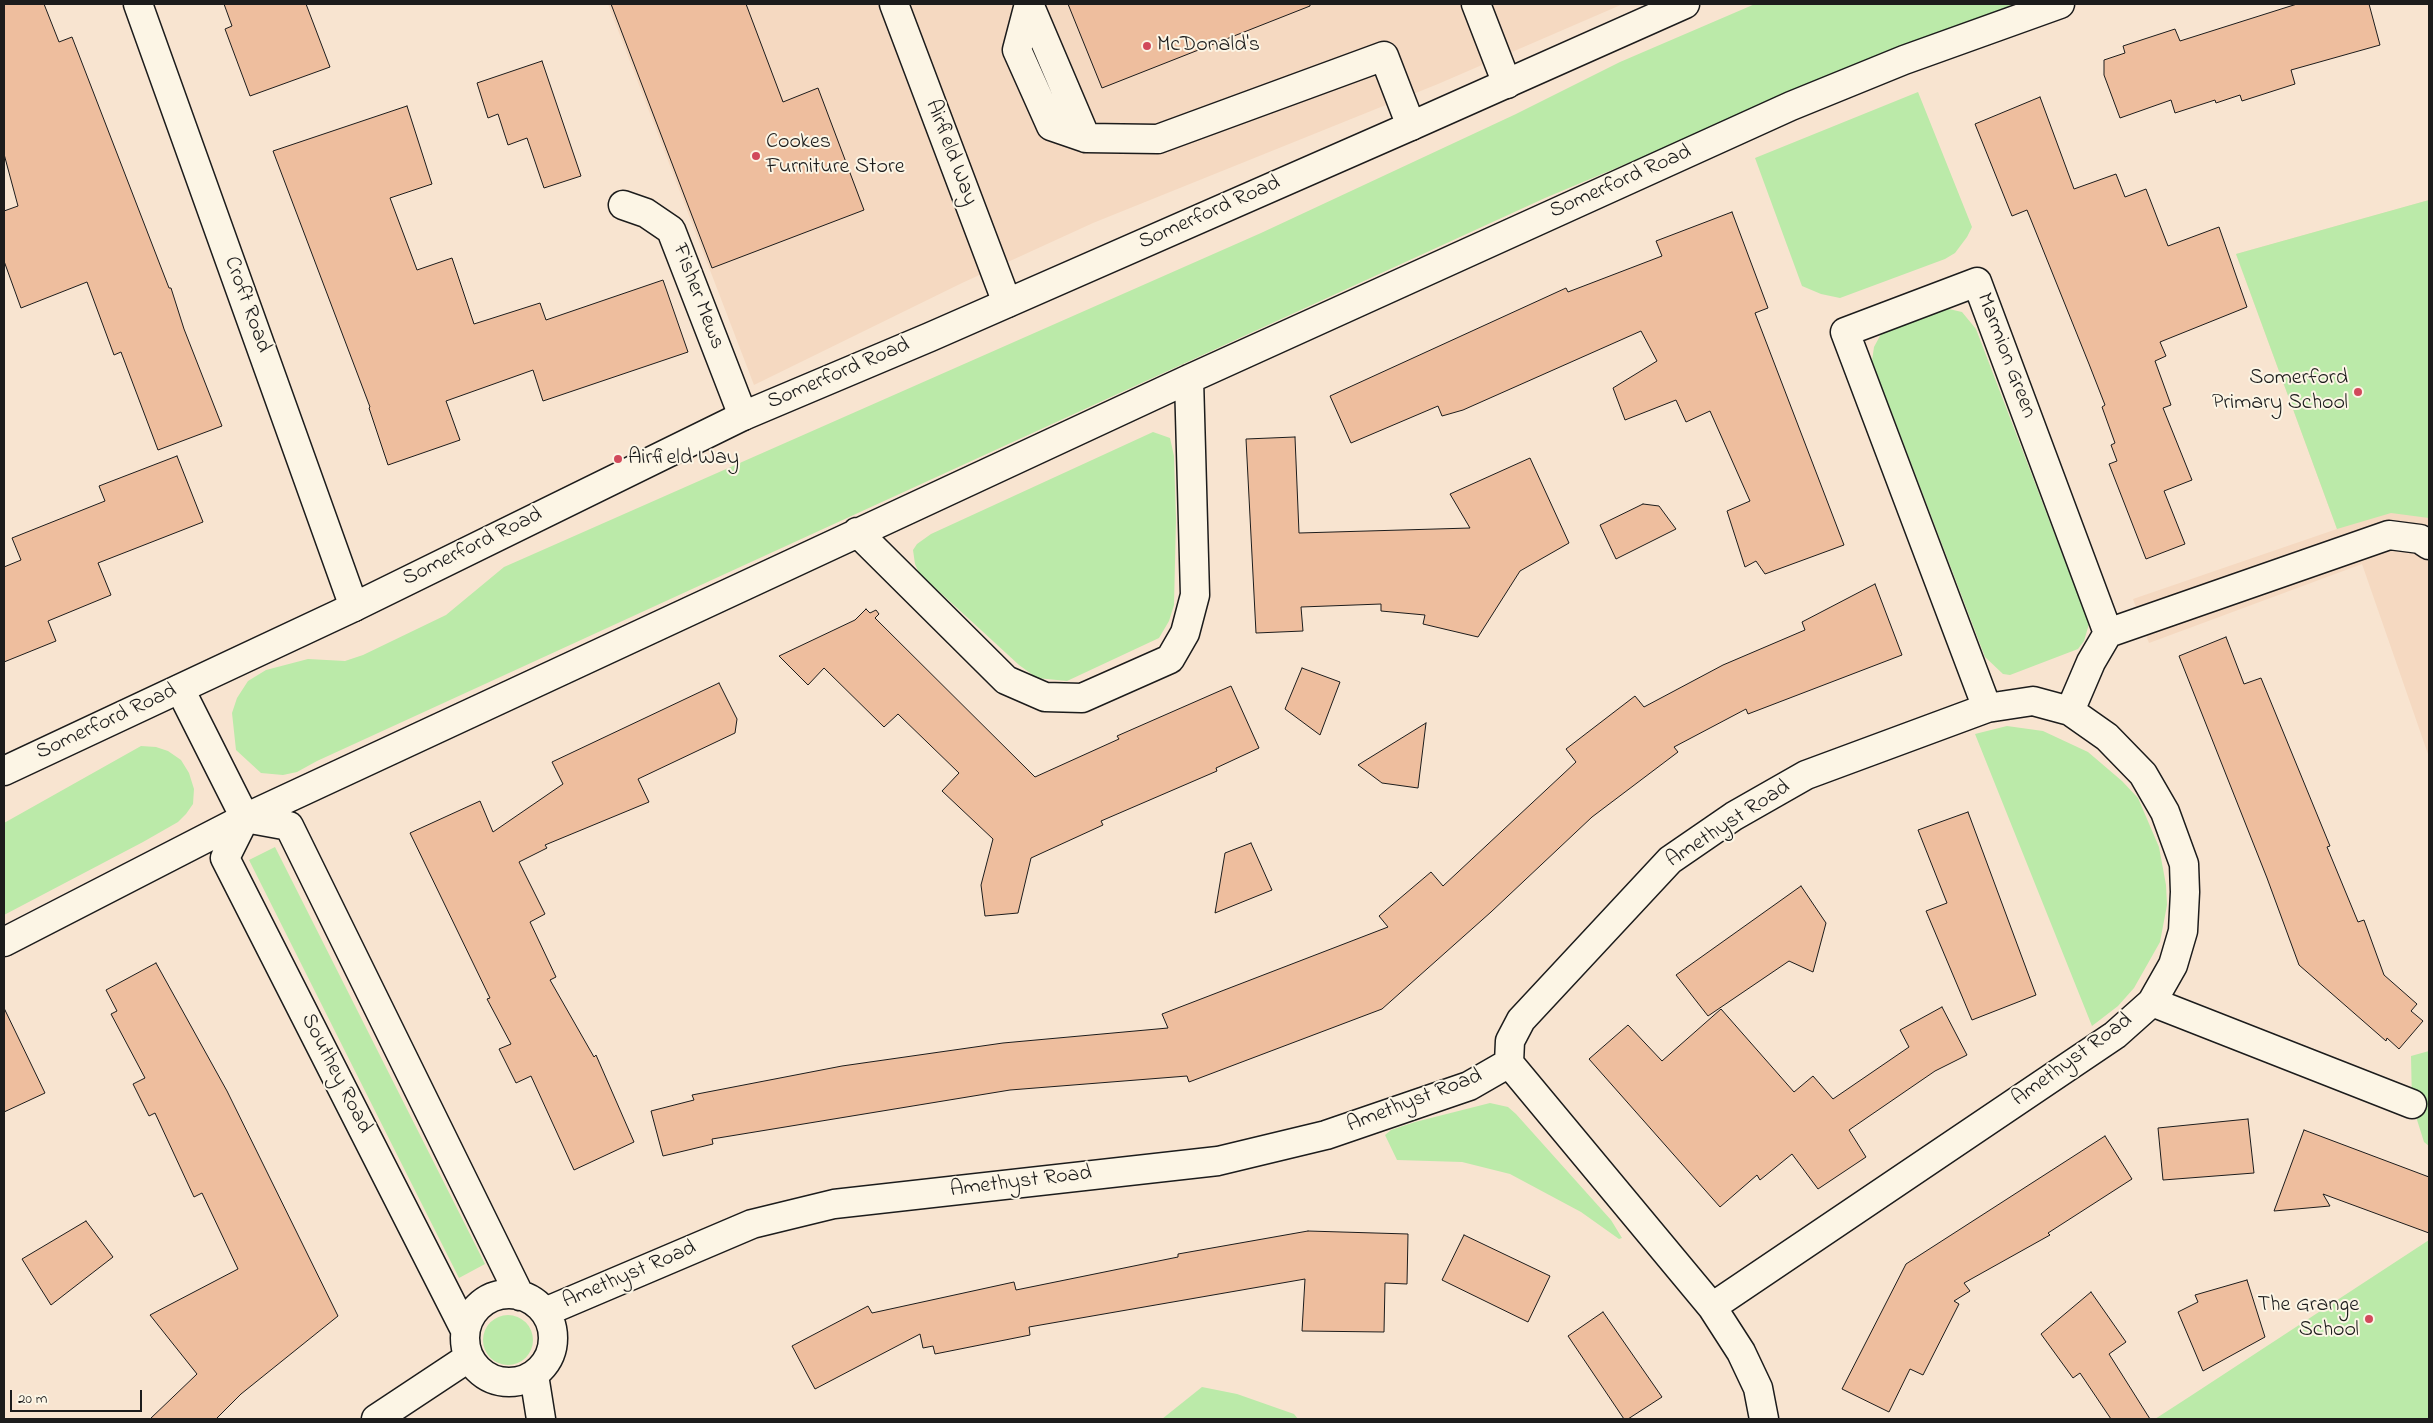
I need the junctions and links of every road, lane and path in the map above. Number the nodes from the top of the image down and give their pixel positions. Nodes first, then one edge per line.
1 (138, 4) edge
2 (894, 4) edge
3 (1029, 4) edge
4 (1476, 4) edge
5 (1685, 4) edge
6 (2060, 4) edge
7 (1507, 84) junction
8 (1411, 126) junction
9 (623, 205) dead end
10 (1006, 303) junction
11 (1189, 379) junction
12 (743, 416) junction
13 (858, 532) junction
14 (2429, 545) edge
15 (354, 607) junction
16 (2108, 632) junction
17 (180, 689) junction
18 (1987, 708) junction
19 (2070, 711) junction
20 (4, 771) edge
21 (245, 818) junction
22 (4, 942) edge
23 (2152, 1002) junction
24 (1509, 1063) junction
25 (2412, 1104) dead end
26 (520, 1296) junction
27 (1712, 1308) junction
28 (545, 1312) junction
29 (465, 1330) junction
30 (468, 1358) junction
31 (534, 1375) junction
32 (376, 1419) edge
33 (541, 1419) edge
34 (1764, 1419) edge

1 - 15 street, Croft Road
2 - 10 street, Airfield Way
3 - 8 street
4 - 7 street
5 - 7 street, Somerford Road
6 - 11 street, Somerford Road
7 - 8 street, Somerford Road
8 - 10 street, Somerford Road
9 - 12 street, Fisher Mews
10 - 12 street, Somerford Road
11 - 13 street, Somerford Road
11 - 13 street
12 - 15 street, Somerford Road
13 - 21 street, Somerford Road
14 - 16 street
15 - 17 street, Somerford Road
16 - 18 street, Marmion Green
16 - 19 street
17 - 20 street, Somerford Road
17 - 21 street
18 - 19 street, Amethyst Road
18 - 24 street, Amethyst Road
19 - 23 street, Amethyst Road
21 - 22 street, Somerford Road
21 - 26 street
21 - 29 street, Southey Road
23 - 25 street
23 - 27 street, Amethyst Road
24 - 27 street
24 - 28 street, Amethyst Road
26 - 28 street
26 - 29 street
27 - 34 street
28 - 31 street
29 - 30 street
30 - 31 street
30 - 32 street
31 - 33 street

